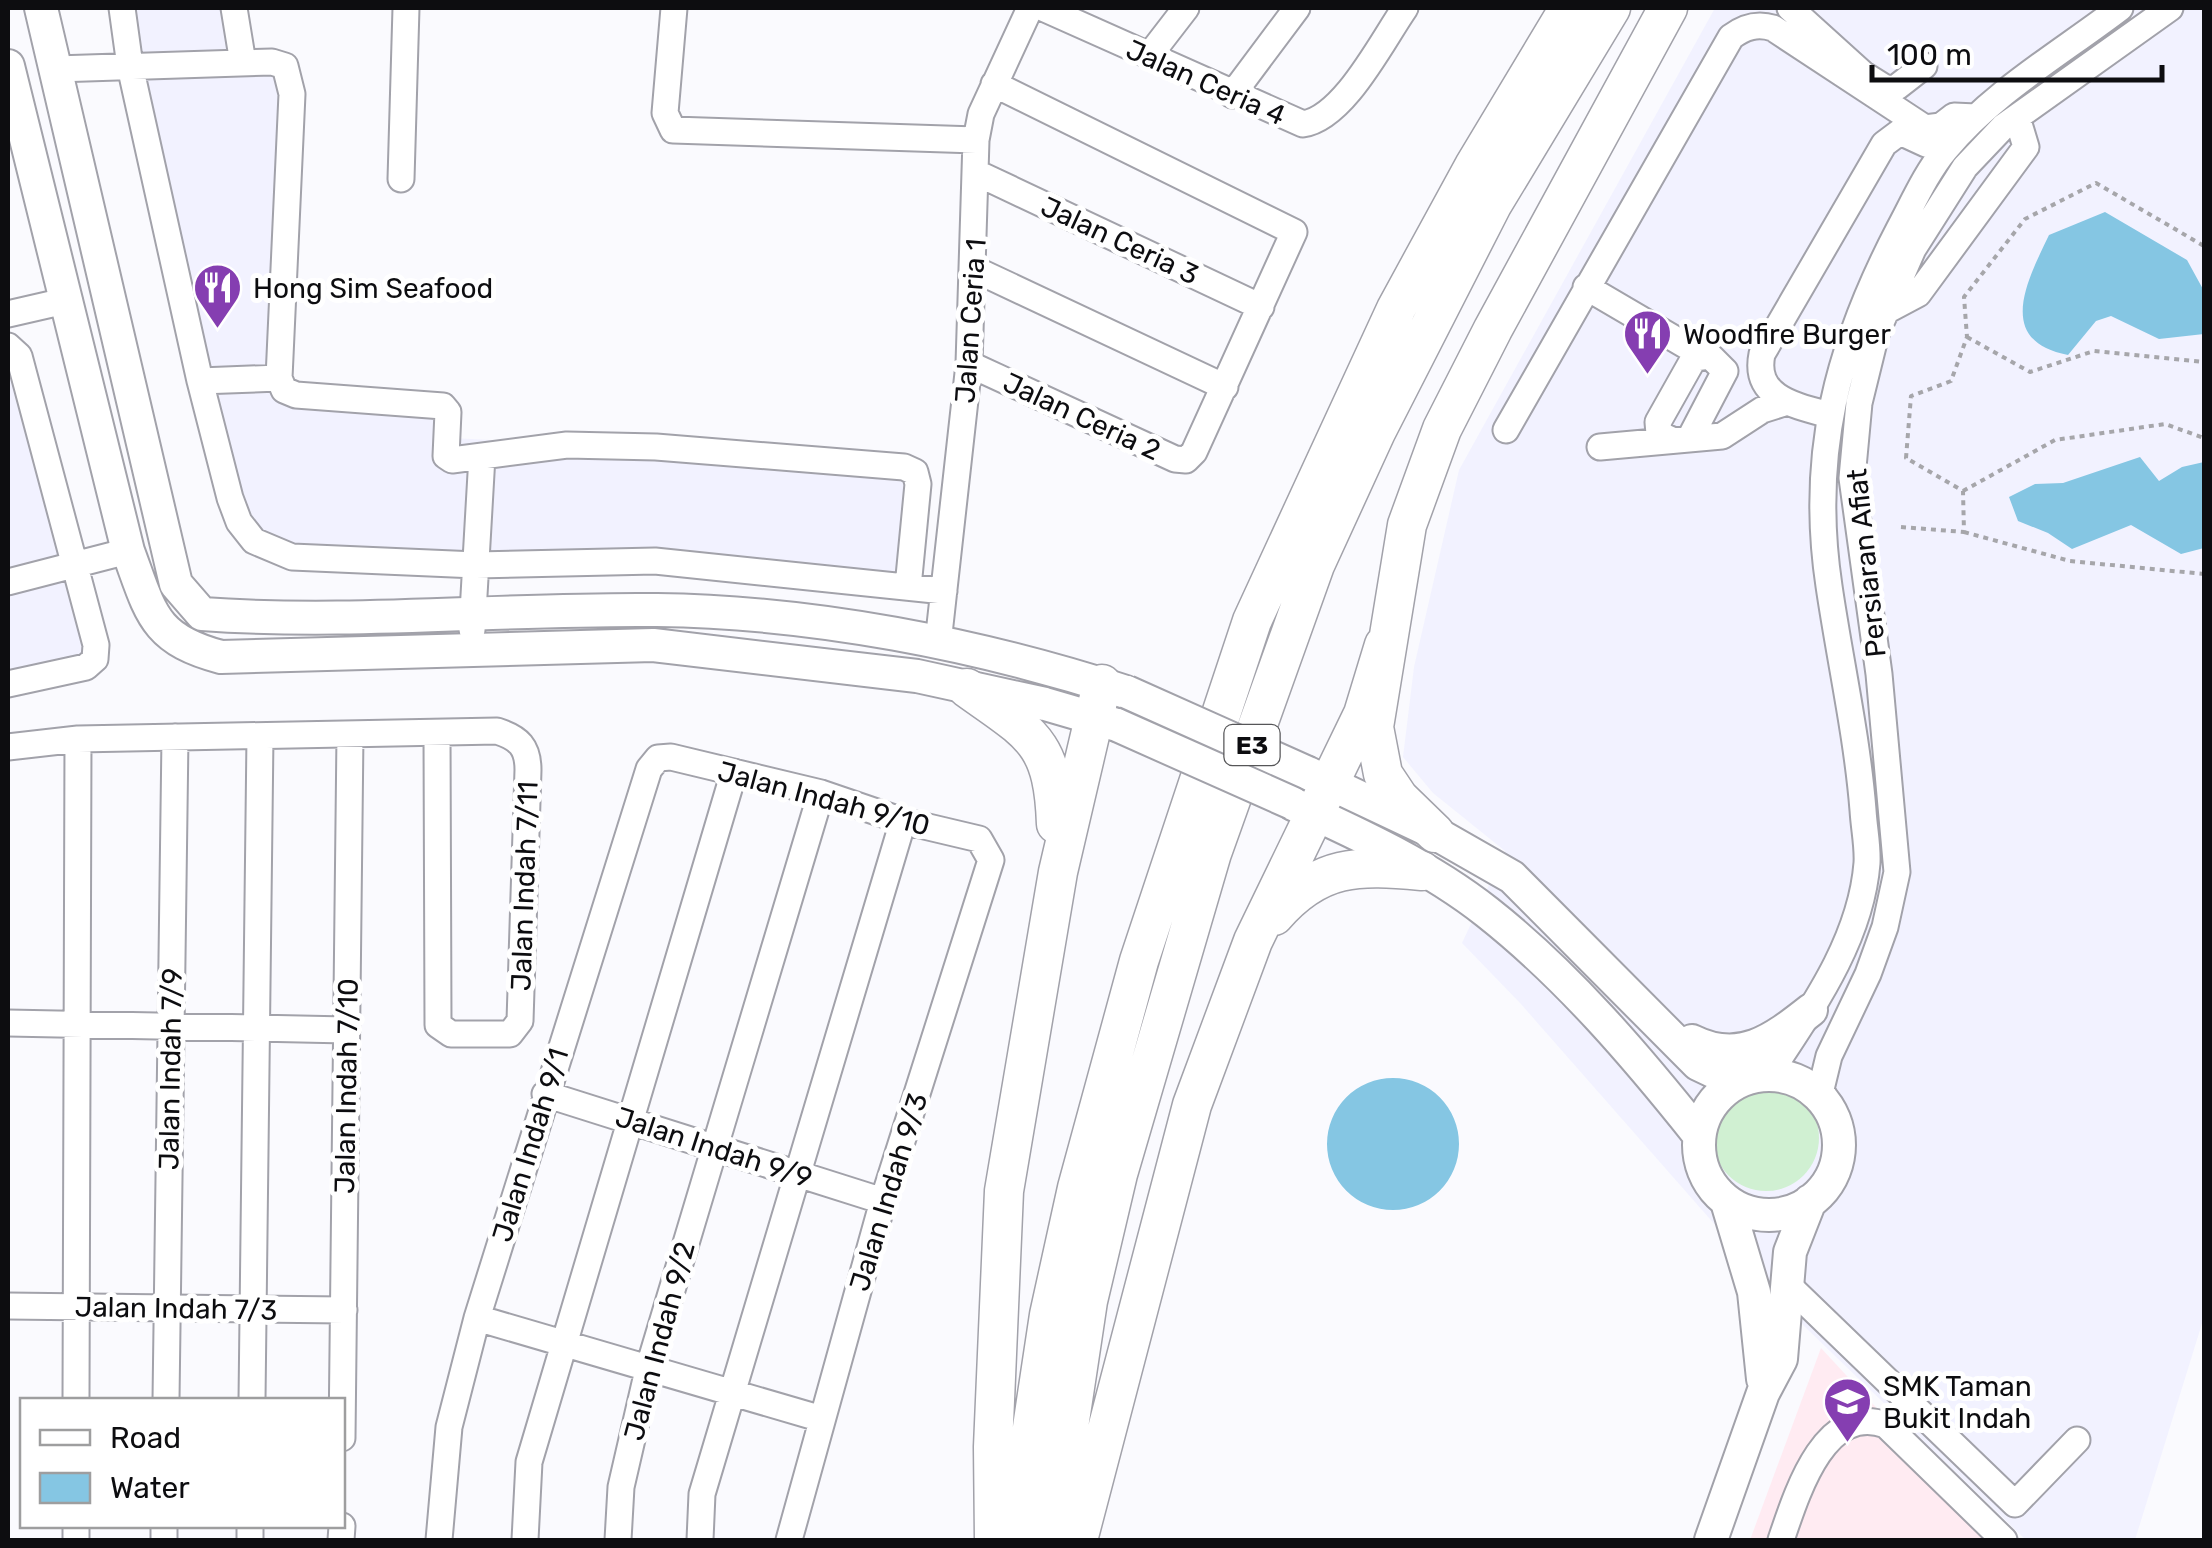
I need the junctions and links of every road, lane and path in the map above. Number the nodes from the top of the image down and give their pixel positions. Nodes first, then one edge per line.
1 (41, 8) edge
2 (122, 8) edge
3 (234, 8) edge
4 (406, 8) edge
5 (674, 8) edge
6 (1030, 8) edge
7 (1044, 8) edge
8 (1186, 8) edge
9 (1296, 8) edge
10 (1405, 8) edge
11 (1569, 8) edge
12 (1611, 8) edge
13 (1668, 8) edge
14 (1790, 8) edge
15 (2120, 8) edge
16 (2170, 8) edge
17 (1072, 13) edge
18 (1149, 56) junction
19 (243, 63) junction
20 (8, 66) edge
21 (130, 66) junction
22 (1924, 66) dead end
23 (56, 69) junction
24 (994, 84) junction
25 (1232, 95) junction
26 (1870, 95) junction
27 (2016, 116) junction
28 (1976, 117) junction
29 (976, 140) junction
30 (1884, 144) junction
31 (1942, 153) junction
32 (1964, 168) junction
33 (979, 174) junction
34 (401, 179) dead end
35 (2204, 246) edge
36 (974, 269) junction
37 (1586, 287) junction
38 (69, 300) junction
39 (1261, 307) junction
40 (1886, 311) junction
41 (8, 314) edge
42 (1967, 337) junction
43 (8, 346) edge
44 (1702, 355) junction
45 (2204, 362) edge
46 (969, 364) junction
47 (1759, 367) junction
48 (1724, 372) junction
49 (279, 378) junction
50 (200, 380) junction
51 (1225, 387) junction
52 (1784, 402) junction
53 (1830, 416) junction
54 (1506, 430) dead end
55 (2204, 438) edge
56 (1681, 439) junction
57 (1600, 447) dead end
58 (482, 456) junction
59 (1963, 491) junction
60 (1901, 528) dead end
61 (1964, 532) junction
62 (128, 552) junction
63 (74, 565) junction
64 (476, 566) junction
65 (2204, 574) edge
66 (8, 582) edge
67 (908, 587) junction
68 (944, 591) junction
69 (472, 612) junction
70 (938, 644) junction
71 (1384, 645) junction
72 (473, 650) junction
73 (8, 684) edge
74 (967, 688) junction
75 (1110, 705) junction
76 (437, 732) junction
77 (350, 734) junction
78 (260, 736) junction
79 (175, 738) junction
80 (78, 740) junction
81 (8, 748) edge
82 (658, 758) joint
83 (734, 772) junction
84 (821, 793) junction
85 (1312, 794) junction
86 (902, 821) junction
87 (1435, 834) junction
88 (987, 846) joint
89 (1422, 871) junction
90 (1058, 872) junction
91 (1863, 885) junction
92 (1892, 893) junction
93 (1253, 941) junction
94 (1811, 1010) junction
95 (1648, 1019) junction
96 (8, 1023) edge
97 (77, 1024) junction
98 (171, 1026) junction
99 (256, 1028) junction
100 (347, 1030) junction
101 (1759, 1076) junction
102 (545, 1094) junction
103 (1828, 1108) junction
104 (630, 1120) junction
105 (1699, 1134) junction
106 (714, 1145) junction
107 (798, 1173) junction
108 (883, 1201) junction
109 (1727, 1202) junction
110 (1810, 1202) junction
111 (1790, 1287) junction
112 (8, 1306) edge
113 (76, 1307) junction
114 (167, 1308) junction
115 (253, 1309) junction
116 (344, 1310) junction
117 (477, 1318) junction
118 (563, 1344) junction
119 (648, 1370) junction
120 (732, 1394) junction
121 (1764, 1394) junction
122 (76, 1398) edge
123 (166, 1398) edge
124 (252, 1398) edge
125 (343, 1398) edge
126 (822, 1419) junction
127 (2077, 1440) dead end
128 (440, 1540) edge
129 (525, 1540) edge
130 (618, 1540) edge
131 (700, 1540) edge
132 (789, 1540) edge
133 (994, 1540) edge
134 (1015, 1540) edge
135 (1052, 1540) edge
136 (1078, 1540) edge
137 (1712, 1540) edge
138 (1782, 1540) edge
139 (2004, 1540) edge

1 - 23 main road
2 - 21 street
3 - 19 street
4 - 34 street
5 - 29 street
6 - 24 street, Jalan Ceria 1
7 - 17 street, Jalan Ceria 4
8 - 18 street
9 - 25 street
10 - 25 street, Jalan Ceria 4
11 - 134 highway, E3
12 - 135 highway, E3
13 - 71 highway
14 - 22 street
15 - 28 street, Persiaran Afiat
16 - 27 street, Persiaran Afiat
17 - 18 street, Jalan Ceria 4
18 - 25 street, Jalan Ceria 4
19 - 21 street
19 - 49 street
20 - 38 main road
21 - 23 street
21 - 50 street
23 - 69 main road
24 - 29 street, Jalan Ceria 1
24 - 39 street
26 - 28 street
26 - 30 street
26 - 37 street
27 - 32 street, Persiaran Afiat
27 - 40 street
28 - 31 street, Persiaran Afiat
29 - 33 street, Jalan Ceria 1
30 - 31 street
30 - 47 street
31 - 32 street
31 - 53 street, Persiaran Afiat
32 - 40 street, Persiaran Afiat
33 - 36 street, Jalan Ceria 1
33 - 39 street, Jalan Ceria 3
35 - 42 path
36 - 46 street, Jalan Ceria 1
36 - 51 street
37 - 44 street
37 - 54 street
38 - 41 street
38 - 62 main road
39 - 51 street
40 - 92 street, Persiaran Afiat
42 - 45 path
42 - 59 path
43 - 63 street
44 - 48 street
44 - 56 street
46 - 51 street, Jalan Ceria 2
46 - 68 street, Jalan Ceria 1
47 - 48 street
47 - 52 street
48 - 56 street
49 - 50 street
49 - 58 street
50 - 64 street
52 - 53 street
52 - 56 street
53 - 91 street, Persiaran Afiat
55 - 59 path
56 - 57 street
58 - 64 street
58 - 67 street
59 - 61 path
60 - 61 path
61 - 65 path
62 - 63 street
62 - 72 main road
63 - 66 street
63 - 73 street
64 - 67 street
64 - 69 street
67 - 68 street
68 - 70 street, Jalan Ceria 1
69 - 70 main road
69 - 72 street
70 - 75 main road
71 - 85 highway
71 - 87 highway
72 - 74 main road
74 - 75 main road
74 - 90 highway
75 - 85 main road, bridge
75 - 90 highway
76 - 76 street, Jalan Indah 7/11
76 - 77 street
77 - 78 street
77 - 100 street, Jalan Indah 7/10
78 - 79 street
78 - 99 street
79 - 80 street
79 - 98 street, Jalan Indah 7/9
80 - 81 street
80 - 97 street
82 - 83 street, Jalan Indah 9/10
82 - 102 street, Jalan Indah 9/1
83 - 84 street, Jalan Indah 9/10
83 - 104 street
84 - 86 street, Jalan Indah 9/10
84 - 106 street, Jalan Indah 9/2
85 - 87 main road
85 - 89 main road
85 - 93 highway
86 - 88 street, Jalan Indah 9/10
86 - 107 street
87 - 95 main road
88 - 108 street, Jalan Indah 9/3
89 - 93 highway
89 - 105 main road
90 - 133 highway
91 - 92 street
91 - 94 street, Persiaran Afiat
92 - 103 street, Persiaran Afiat
93 - 136 highway
94 - 95 main road
94 - 101 street, Persiaran Afiat
95 - 101 main road
96 - 97 street
97 - 98 street
97 - 113 street
98 - 99 street
98 - 114 street, Jalan Indah 7/9
99 - 100 street
99 - 115 street
100 - 116 street, Jalan Indah 7/10
101 - 103 main road
101 - 105 main road
102 - 104 street, Jalan Indah 9/9
102 - 117 street, Jalan Indah 9/1
103 - 110 main road
104 - 106 street, Jalan Indah 9/9
104 - 118 street
105 - 109 main road
106 - 107 street, Jalan Indah 9/9
106 - 119 street, Jalan Indah 9/2
107 - 108 street, Jalan Indah 9/9
107 - 120 street
108 - 126 street, Jalan Indah 9/3
109 - 110 main road
109 - 121 main road
110 - 111 main road
111 - 121 main road
111 - 127 street
112 - 113 street, Jalan Indah 7/3
113 - 114 street, Jalan Indah 7/3
113 - 122 street
114 - 115 street, Jalan Indah 7/3
114 - 123 street, Jalan Indah 7/9
115 - 116 street, Jalan Indah 7/3
115 - 124 street
116 - 125 street, Jalan Indah 7/10
117 - 118 street
117 - 128 street, Jalan Indah 9/1
118 - 119 street
118 - 129 street
119 - 120 street
119 - 130 street, Jalan Indah 9/2
120 - 126 street
120 - 131 street
121 - 137 main road
126 - 132 street, Jalan Indah 9/3
138 - 139 street

